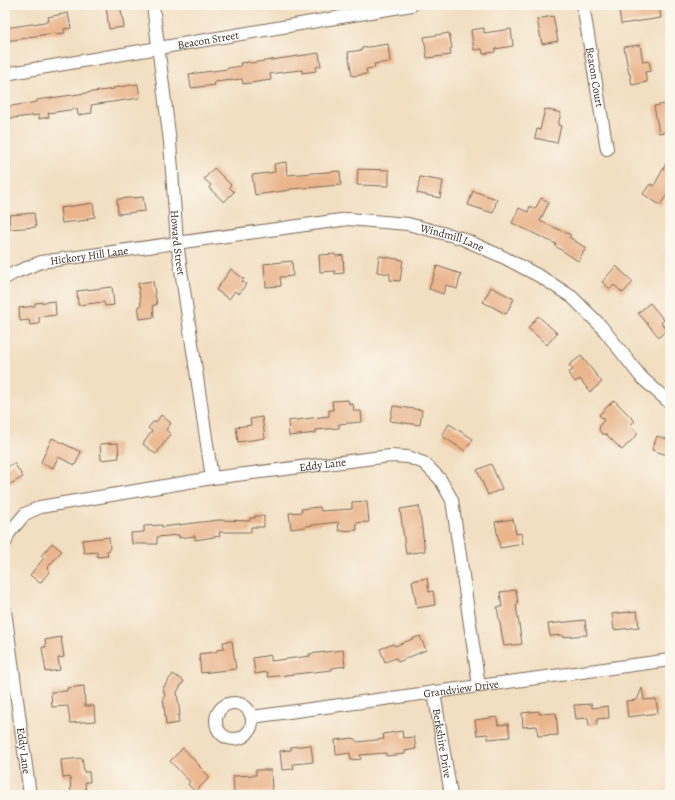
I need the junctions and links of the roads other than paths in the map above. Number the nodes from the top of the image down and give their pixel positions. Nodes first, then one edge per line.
1 (153, 5) edge
2 (412, 5) edge
3 (583, 5) edge
4 (158, 49) junction
5 (5, 74) edge
6 (607, 149) dead end
7 (177, 243) junction
8 (5, 278) edge
9 (670, 403) edge
10 (212, 478) junction
11 (5, 543) edge
12 (5, 611) edge
13 (670, 660) edge
14 (479, 686) junction
15 (434, 692) junction
16 (252, 717) dead end
17 (30, 795) edge
18 (451, 795) edge

1 - 4 street, Howard Street
2 - 4 street, Beacon Street
3 - 6 street, Beacon Court
4 - 5 street, Beacon Street
4 - 7 street, Howard Street
7 - 8 street, Hickory Hill Lane
7 - 9 street, Windmill Lane
7 - 10 street, Howard Street
10 - 11 street, Eddy Lane
10 - 14 street, Eddy Lane
12 - 17 street, Eddy Lane
13 - 14 street, Grandview Drive
14 - 15 street, Grandview Drive
15 - 16 street, Grandview Drive
15 - 18 street, Berkshire Drive

